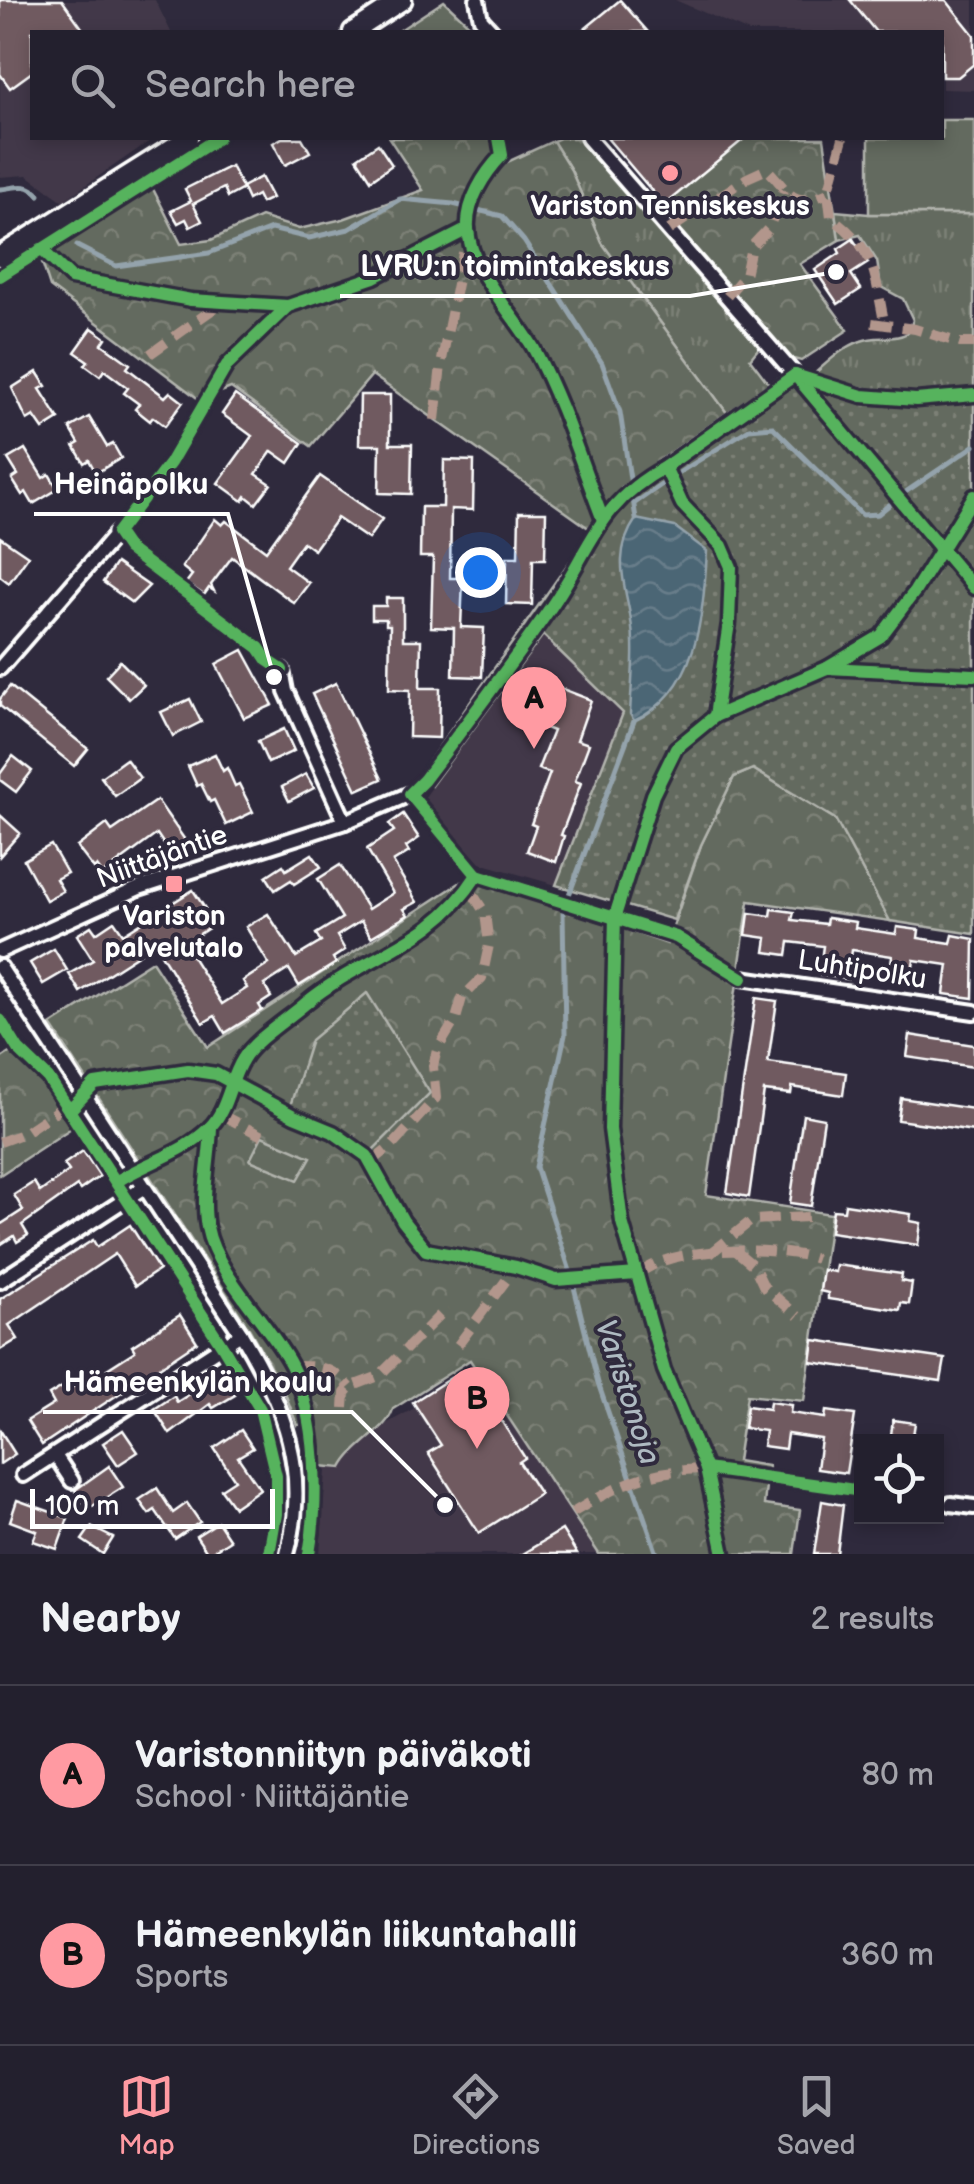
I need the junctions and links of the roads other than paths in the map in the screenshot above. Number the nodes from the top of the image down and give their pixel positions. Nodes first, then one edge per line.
1 (402, 0) edge
2 (477, 0) edge
3 (356, 30) edge
4 (491, 30) edge
5 (185, 140) edge
6 (590, 140) edge
7 (0, 256) edge
8 (796, 375) dead end
9 (117, 534) dead end
10 (0, 668) edge
11 (282, 670) dead end
12 (410, 794) dead end
13 (345, 822) junction
14 (0, 952) edge
15 (0, 968) edge
16 (742, 978) dead end
17 (974, 1012) edge
18 (144, 1188) junction
19 (0, 1280) edge
20 (242, 1334) junction
21 (55, 1455) junction
22 (23, 1476) dead end
23 (72, 1481) dead end
24 (952, 1504) dead end
25 (974, 1507) edge
26 (287, 1554) edge

1 - 3 main road
2 - 4 street
5 - 7 main road
6 - 8 street
9 - 10 street
11 - 13 street
12 - 13 street, Niittäjäntie
13 - 14 street, Niittäjäntie
15 - 18 street
16 - 17 street, Luhtipolku
18 - 19 street
18 - 20 street
20 - 21 street
20 - 26 street
21 - 22 street
21 - 23 street
24 - 25 street

